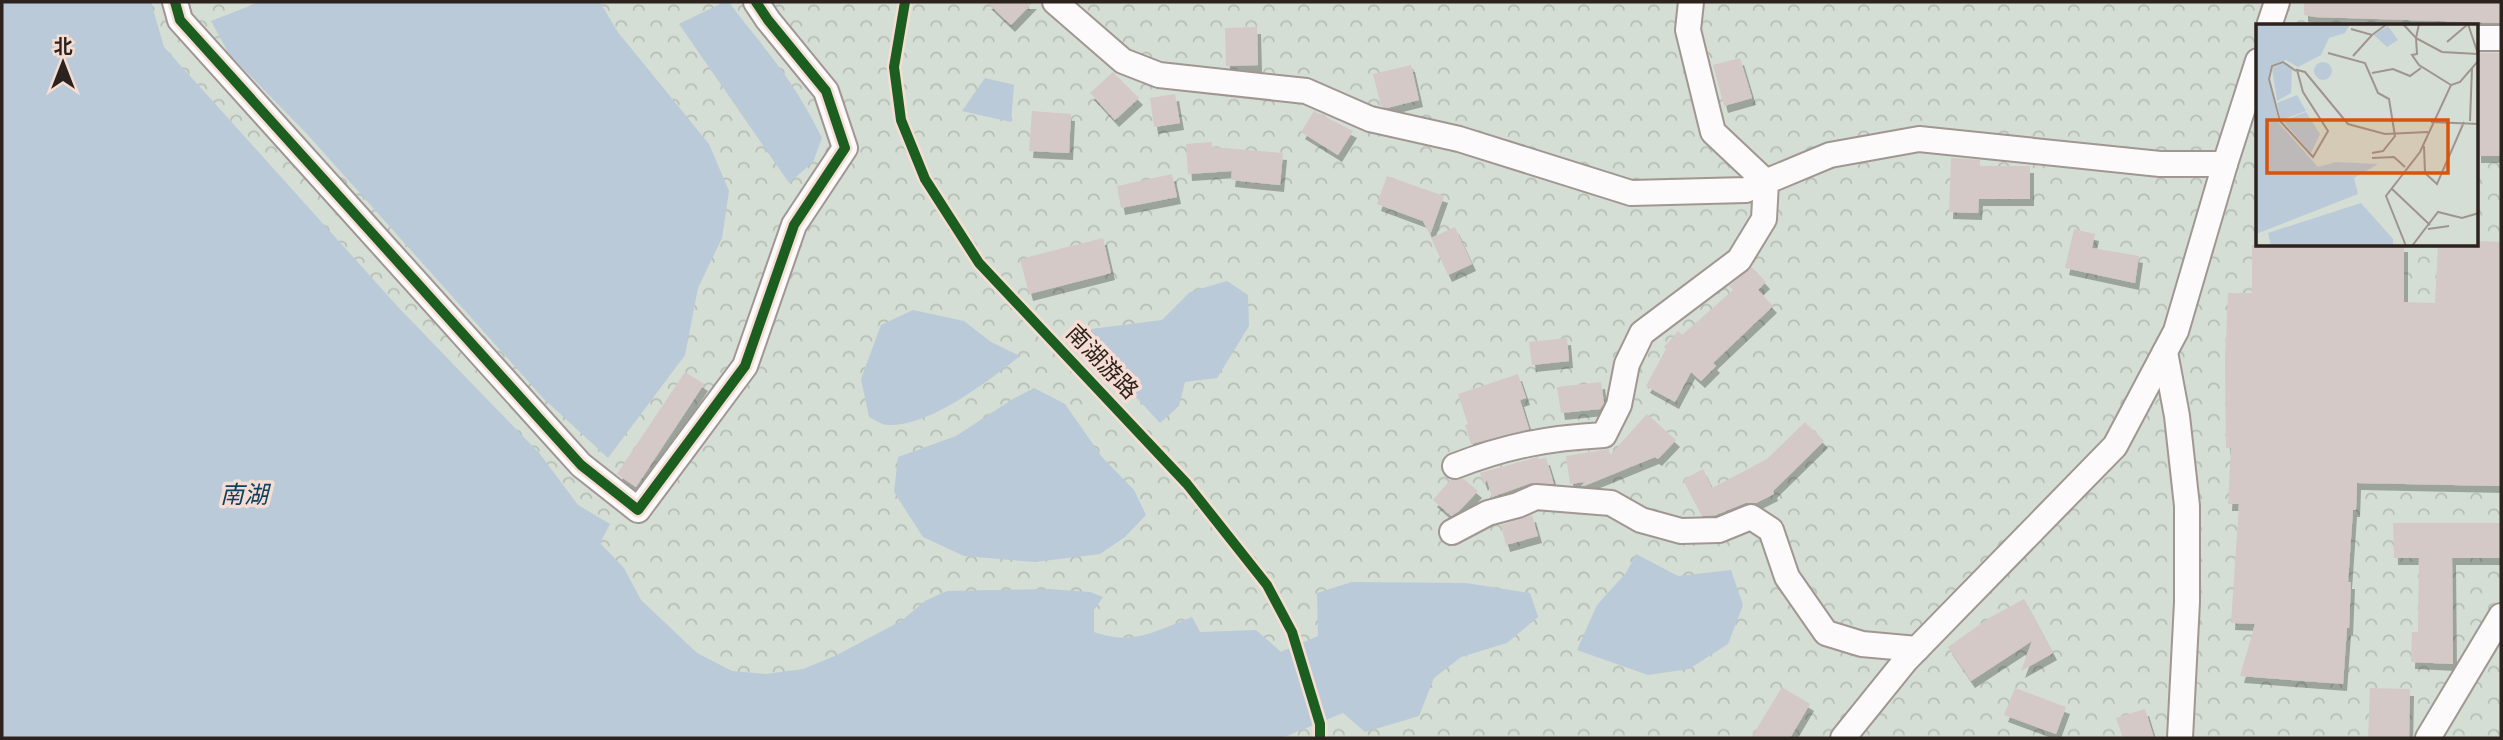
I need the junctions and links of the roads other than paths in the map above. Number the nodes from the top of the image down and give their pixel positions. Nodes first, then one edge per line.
1 (174, 2) edge
2 (756, 2) edge
3 (1055, 2) edge
4 (1691, 2) edge
5 (2277, 2) edge
6 (2270, 24) edge
7 (2478, 37) edge
8 (2501, 38) edge
9 (2256, 67) edge
10 (2225, 164) junction
11 (1766, 182) junction
12 (2165, 352) junction
13 (1455, 466) dead end
14 (1452, 533) dead end
15 (2501, 616) edge
16 (1917, 649) junction
17 (1843, 738) edge
18 (2180, 738) edge
19 (2428, 738) edge

1 - 2 street
3 - 11 street
4 - 11 street
5 - 6 street
7 - 8 street
9 - 10 street
10 - 11 street
10 - 12 street
11 - 13 street
12 - 16 street
12 - 18 street
14 - 16 street
15 - 19 street
16 - 17 street

